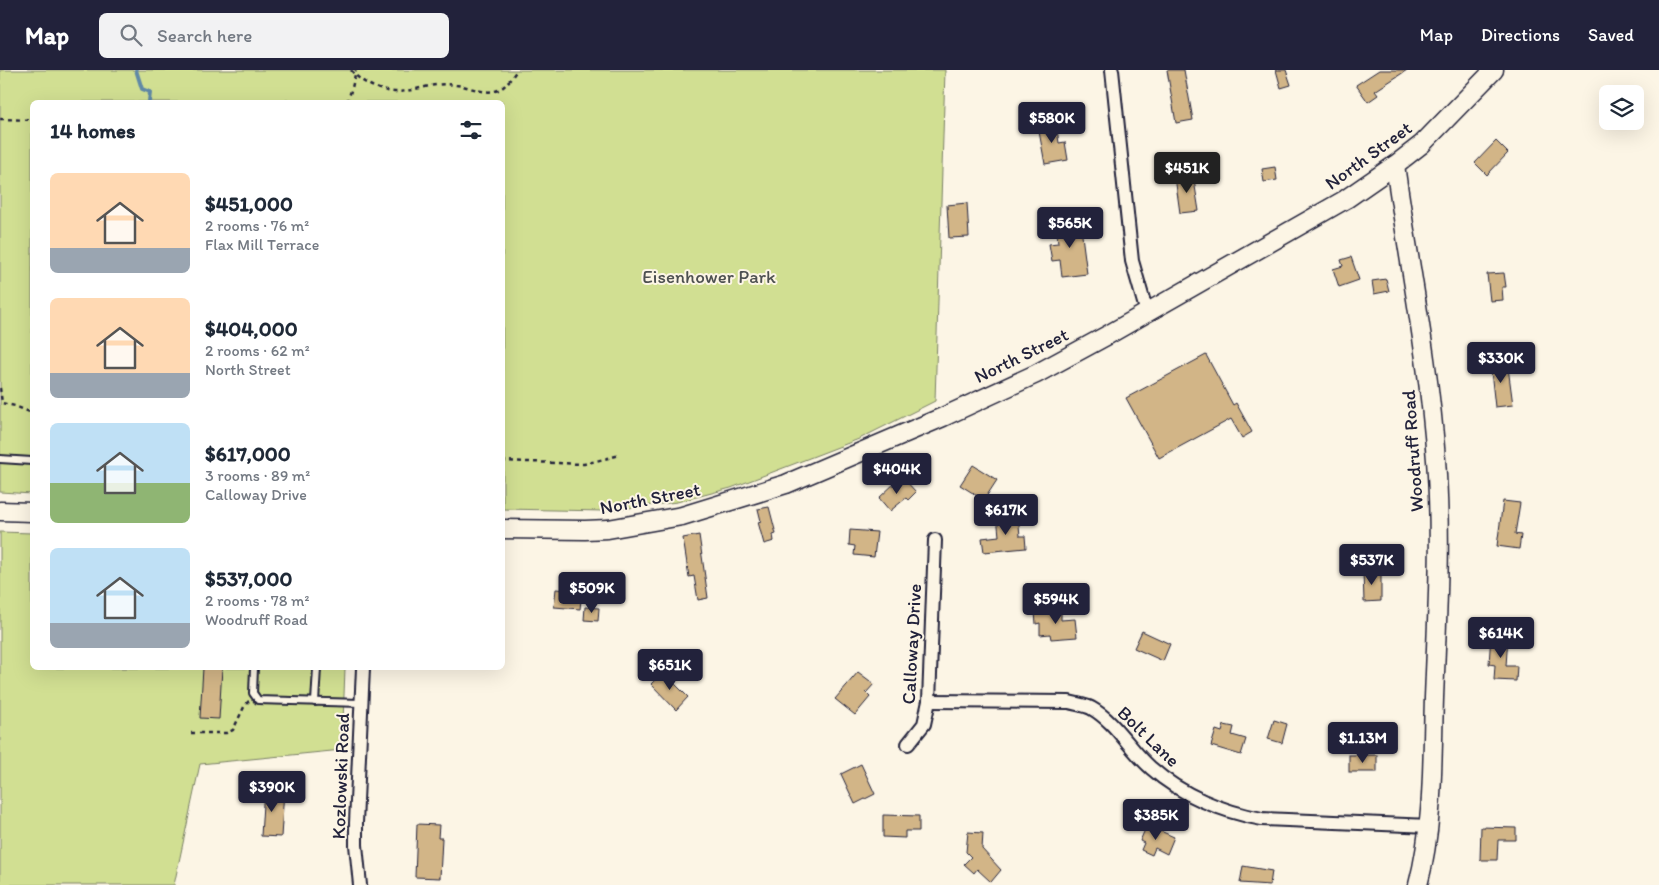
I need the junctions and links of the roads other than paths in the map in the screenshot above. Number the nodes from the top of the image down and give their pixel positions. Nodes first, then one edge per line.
1 (1112, 70) edge
2 (1486, 74) edge
3 (1395, 166) junction
4 (1148, 313) junction
5 (0, 459) edge
6 (30, 461) edge
7 (0, 510) edge
8 (30, 512) edge
9 (505, 529) edge
10 (935, 540) dead end
11 (254, 670) edge
12 (316, 670) edge
13 (363, 670) edge
14 (929, 701) junction
15 (315, 702) junction
16 (361, 703) junction
17 (908, 744) dead end
18 (1430, 826) junction
19 (360, 885) edge
20 (1418, 885) edge

1 - 4 street
2 - 3 main road, North Street
3 - 4 main road, North Street
3 - 18 main road, Woodruff Road
4 - 9 main road, North Street
5 - 6 lane
7 - 8 main road
10 - 14 street, Calloway Drive
11 - 15 lane
12 - 15 lane
13 - 16 street, Kozlowski Road
14 - 17 street, Calloway Drive
14 - 18 street, Bolt Lane
15 - 16 lane
16 - 19 street, Kozlowski Road
18 - 20 main road, Woodruff Road

